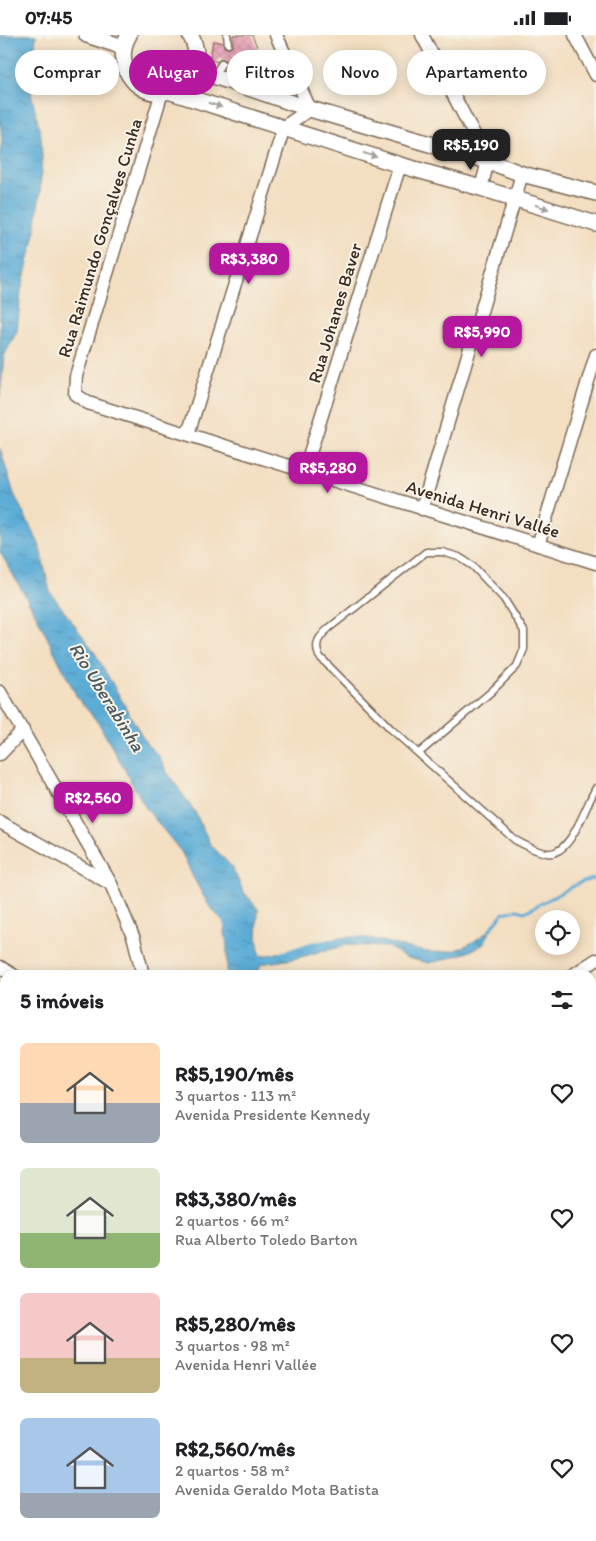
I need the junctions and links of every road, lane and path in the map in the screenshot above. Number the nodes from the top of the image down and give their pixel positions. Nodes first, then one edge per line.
1 (87, 35) edge
2 (192, 35) edge
3 (227, 35) edge
4 (276, 35) edge
5 (422, 35) edge
6 (575, 35) edge
7 (126, 41) edge
8 (228, 44) dead end
9 (195, 50) edge
10 (222, 63) dead end
11 (217, 70) edge
12 (596, 75) edge
13 (129, 77) edge
14 (217, 77) edge
15 (165, 95) edge
16 (179, 95) edge
17 (310, 109) junction
18 (284, 127) junction
19 (488, 161) junction
20 (400, 165) junction
21 (522, 174) junction
22 (481, 188) junction
23 (596, 193) edge
24 (515, 199) junction
25 (596, 224) edge
26 (596, 355) edge
27 (75, 394) joint
28 (188, 434) junction
29 (304, 471) junction
30 (422, 509) junction
31 (538, 545) junction
32 (596, 563) edge
33 (0, 692) edge
34 (22, 730) junction
35 (419, 753) junction
36 (0, 754) edge
37 (596, 788) edge
38 (0, 822) edge
39 (111, 884) junction
40 (596, 960) edge
41 (142, 970) edge
42 (581, 970) edge

1 - 7 street
2 - 9 street
3 - 8 lane
4 - 17 street
5 - 19 street
6 - 12 street
7 - 13 street
10 - 11 lane
14 - 17 street
15 - 27 street, Rua Raimundo Gonçalves Cunha
16 -> 18 street
17 - 18 street
17 - 19 street
18 -> 20 street
18 - 28 street
19 - 21 street
19 - 22 street
20 - 22 street
20 - 29 street, Rua Johanes Baver
21 - 23 street
21 - 24 street
22 - 24 street
24 -> 25 street
24 - 30 street
26 - 31 street
27 - 28 street, Avenida Henri Vallée
28 - 29 street, Avenida Henri Vallée
29 - 30 street, Avenida Henri Vallée
30 - 31 street, Avenida Henri Vallée
31 - 32 street, Avenida Henri Vallée
33 - 34 street
34 - 36 street
34 - 39 street
35 - 35 lane
35 - 37 lane
38 - 39 street
39 - 41 street
40 - 42 street

